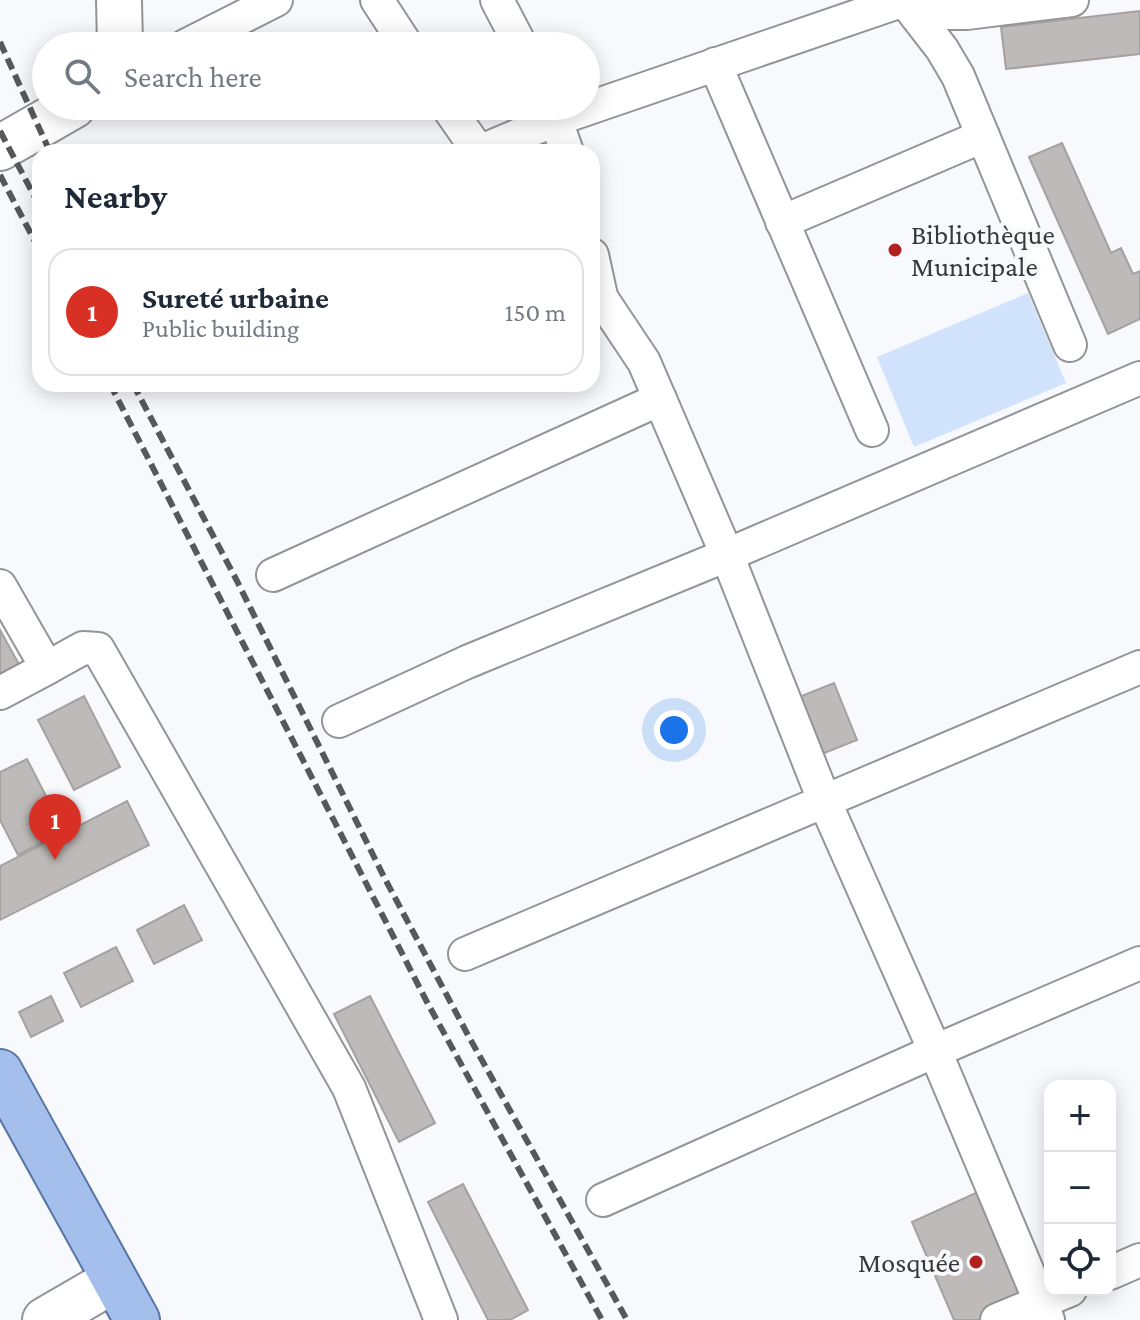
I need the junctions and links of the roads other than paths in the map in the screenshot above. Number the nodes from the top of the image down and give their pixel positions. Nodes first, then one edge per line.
1 (119, 0) edge
2 (276, 0) edge
3 (377, 0) edge
4 (497, 0) edge
5 (904, 0) edge
6 (1072, 0) edge
7 (120, 32) edge
8 (213, 32) edge
9 (398, 32) edge
10 (514, 32) edge
11 (715, 64) junction
12 (600, 98) edge
13 (49, 120) edge
14 (457, 120) edge
15 (539, 120) edge
16 (557, 120) edge
17 (983, 136) junction
18 (473, 144) edge
19 (494, 144) edge
20 (564, 144) edge
21 (0, 148) edge
22 (782, 222) junction
23 (600, 295) edge
24 (1070, 345) dead end
25 (1140, 378) edge
26 (660, 399) junction
27 (872, 430) dead end
28 (727, 555) junction
29 (273, 575) dead end
30 (0, 586) edge
31 (1140, 667) edge
32 (47, 668) junction
33 (0, 693) edge
34 (339, 721) dead end
35 (824, 800) junction
36 (465, 954) dead end
37 (1140, 963) edge
38 (935, 1051) junction
39 (0, 1072) edge
40 (603, 1200) dead end
41 (1140, 1260) edge
42 (1116, 1270) edge
43 (1063, 1296) edge
44 (120, 1306) edge
45 (1044, 1311) edge
46 (45, 1320) edge
47 (441, 1320) edge
48 (997, 1320) edge

1 - 7 street
2 - 8 street
3 - 9 street
4 - 10 street
5 - 6 street
5 - 11 street
5 - 17 street
11 - 12 street
11 - 22 street
13 - 21 street
14 - 18 street
15 - 19 street
16 - 20 street
17 - 22 street
17 - 24 street
22 - 27 street
23 - 26 street
25 - 28 street
26 - 28 street
26 - 29 street
28 - 34 street
28 - 35 street
30 - 32 street
31 - 35 street
32 - 33 street
32 - 47 street
35 - 36 street
35 - 38 street
37 - 38 street
38 - 40 street
38 - 45 street
39 - 44 main road
41 - 42 street
43 - 45 street
44 - 46 street
45 - 48 street

